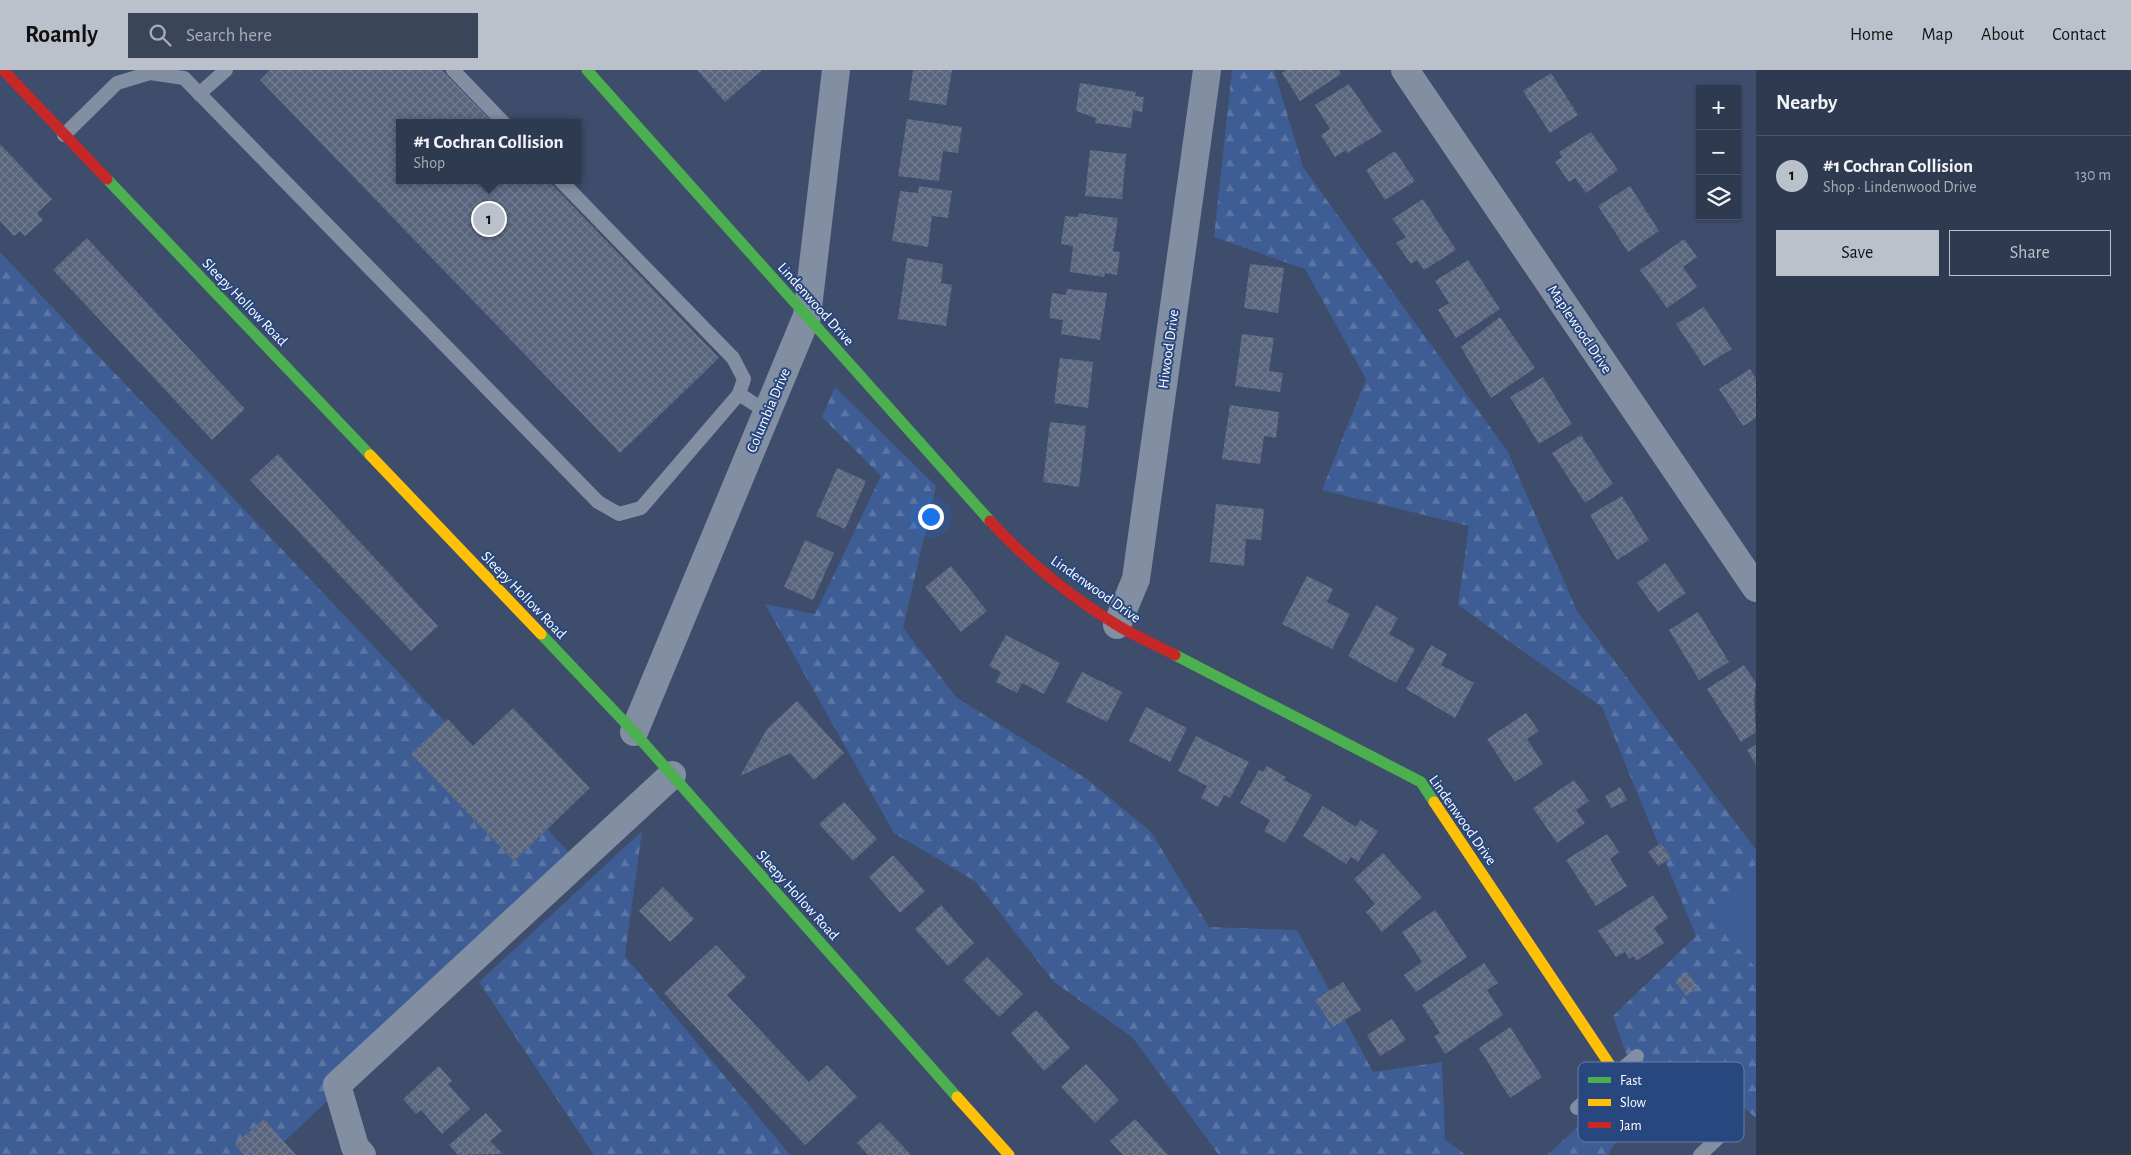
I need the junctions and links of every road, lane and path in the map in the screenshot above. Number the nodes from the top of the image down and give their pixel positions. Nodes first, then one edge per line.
1 (3, 70) edge
2 (226, 70) edge
3 (453, 70) edge
4 (588, 70) edge
5 (836, 70) edge
6 (1207, 70) edge
7 (1405, 70) edge
8 (199, 94) junction
9 (500, 119) edge
10 (64, 135) junction
11 (564, 184) edge
12 (807, 316) junction
13 (740, 394) junction
14 (767, 412) junction
15 (1756, 588) edge
16 (1117, 625) junction
17 (634, 732) junction
18 (672, 775) junction
19 (1637, 1056) dead end
20 (1608, 1062) edge
21 (1630, 1062) edge
22 (1714, 1142) edge
23 (362, 1155) edge
24 (1009, 1155) edge
25 (1700, 1155) edge

1 - 10 street, Sleepy Hollow Road
2 - 8 lane
3 - 9 lane
4 - 12 street, Lindenwood Drive
5 - 12 street, Columbia Drive
6 - 16 street, Hiwood Drive
7 - 15 street, Maplewood Drive
8 - 10 lane
8 - 13 lane
10 - 17 street, Sleepy Hollow Road
11 - 13 lane
12 - 14 street, Columbia Drive
12 - 16 street, Lindenwood Drive
13 - 14 lane
14 - 17 street, Columbia Drive
16 - 20 street, Lindenwood Drive
17 - 18 street, Sleepy Hollow Road
18 - 23 street
18 - 24 street, Sleepy Hollow Road
19 - 21 lane
22 - 25 lane

